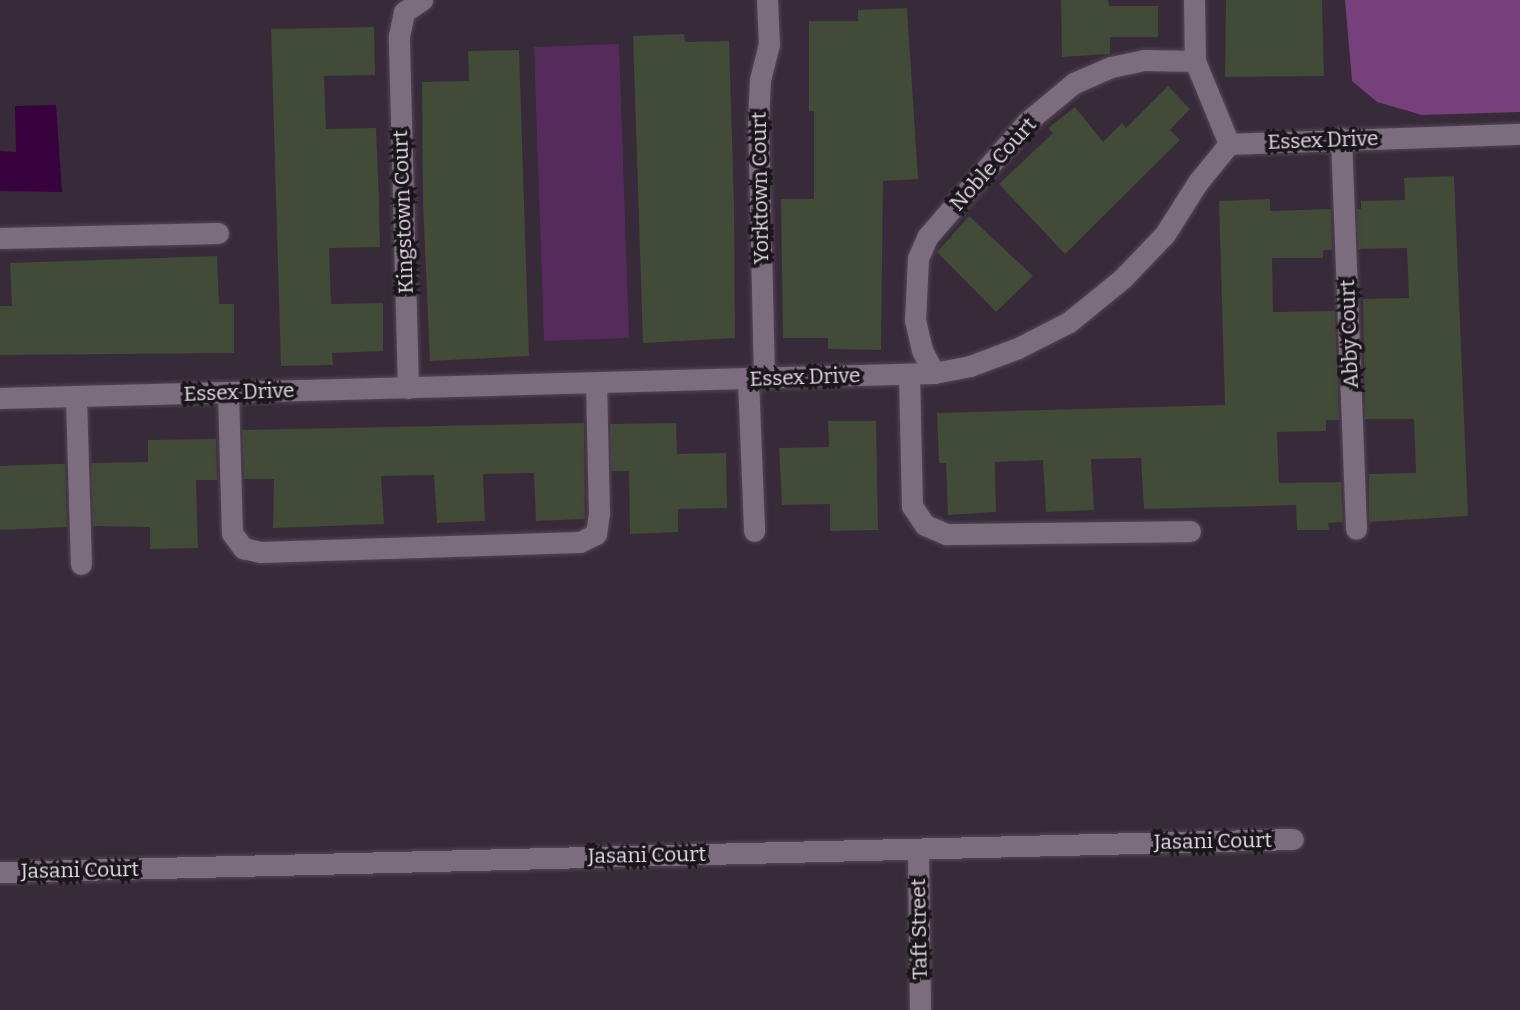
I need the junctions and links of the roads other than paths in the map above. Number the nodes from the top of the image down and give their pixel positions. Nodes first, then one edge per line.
1 (422, 0) edge
2 (767, 0) edge
3 (1194, 0) edge
4 (1195, 61) junction
5 (1520, 134) edge
6 (1341, 138) junction
7 (1229, 144) junction
8 (218, 233) dead end
9 (0, 238) edge
10 (934, 373) junction
11 (909, 374) junction
12 (756, 379) junction
13 (596, 384) junction
14 (408, 388) junction
15 (228, 392) junction
16 (0, 398) edge
17 (76, 398) junction
18 (1356, 529) dead end
19 (754, 531) dead end
20 (1190, 531) dead end
21 (81, 564) dead end
22 (1293, 839) dead end
23 (918, 849) junction
24 (0, 872) edge
25 (920, 1010) edge

1 - 14 street, Kingstown Court
2 - 12 street, Yorktown Court
3 - 4 street
4 - 7 street
4 - 10 street, Noble Court
5 - 6 street, Essex Drive
6 - 7 street, Essex Drive
6 - 18 street, Abby Court
7 - 10 street, Essex Drive
8 - 9 street
10 - 11 street, Essex Drive
11 - 12 street, Essex Drive
11 - 20 street
12 - 13 street, Essex Drive
12 - 19 street, Yorktown Court
13 - 14 street, Essex Drive
13 - 15 street
14 - 15 street, Essex Drive
15 - 17 street, Essex Drive
16 - 17 street, Essex Drive
17 - 21 street
22 - 23 street, Jasani Court
23 - 24 street, Jasani Court
23 - 25 street, Taft Street

